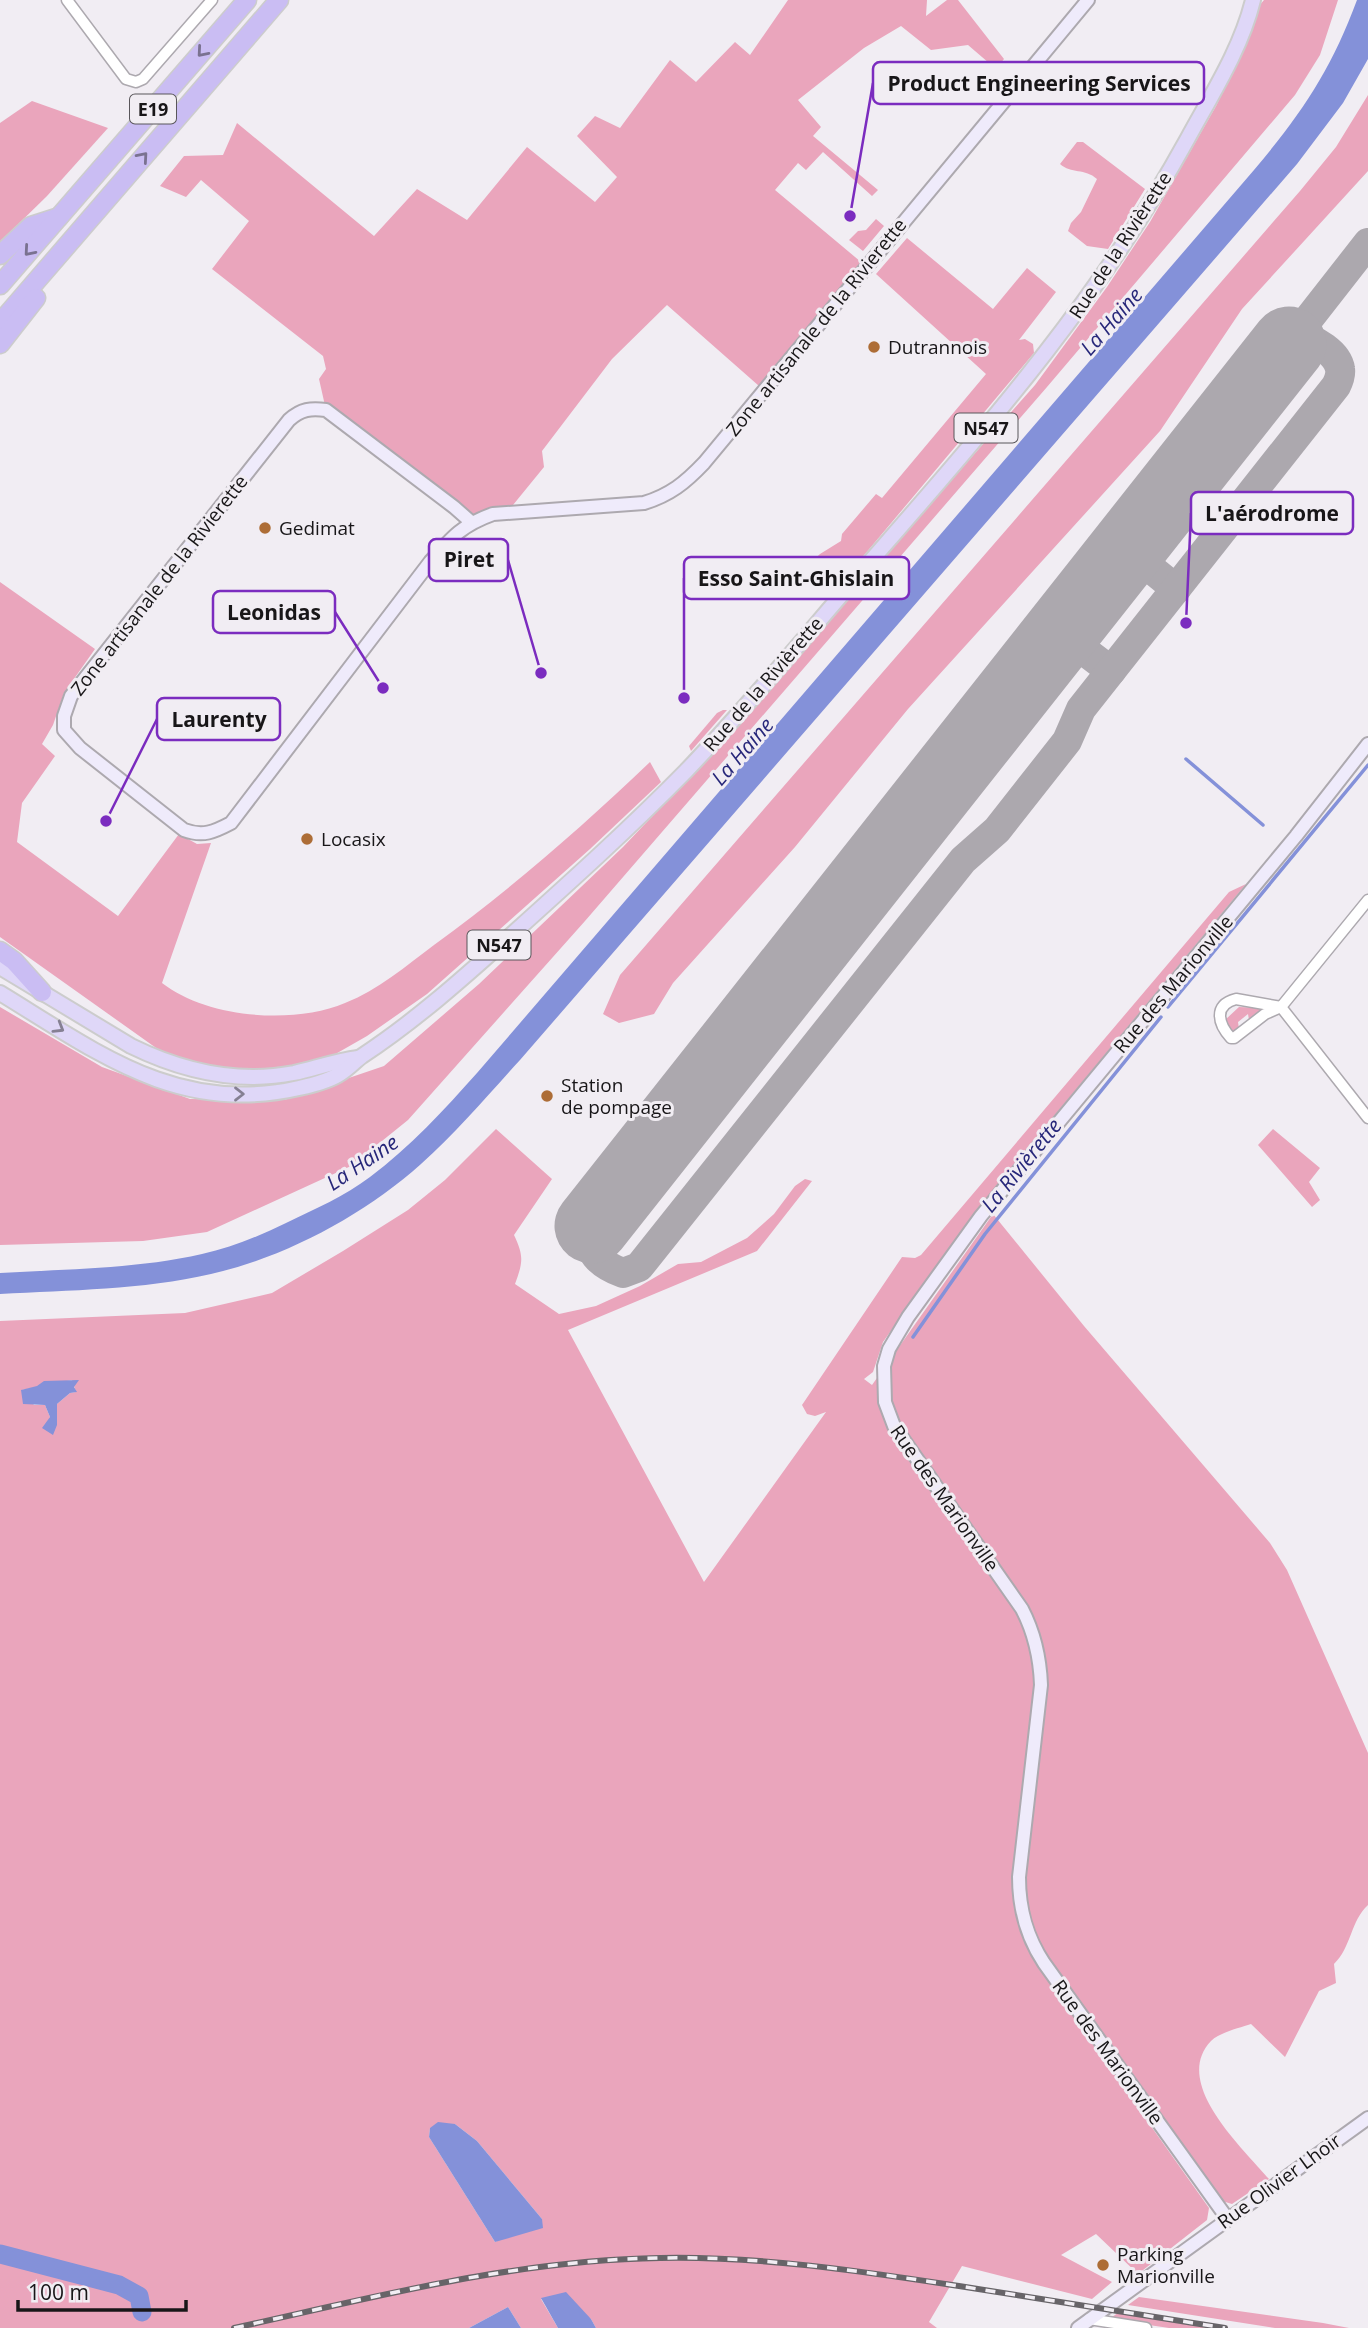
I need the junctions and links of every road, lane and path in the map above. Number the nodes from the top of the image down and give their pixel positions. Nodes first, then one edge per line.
1 (67, 0) edge
2 (212, 0) edge
3 (247, 0) edge
4 (279, 0) edge
5 (1088, 0) edge
6 (1253, 0) edge
7 (98, 209) junction
8 (59, 217) junction
9 (0, 255) edge
10 (0, 285) edge
11 (0, 323) edge
12 (0, 344) edge
13 (471, 522) junction
14 (1368, 744) edge
15 (1368, 901) edge
16 (0, 951) edge
17 (0, 967) edge
18 (42, 992) junction
19 (0, 993) edge
20 (1281, 1007) junction
21 (359, 1058) junction
22 (1368, 1118) edge
23 (1368, 2118) edge
24 (1227, 2218) junction
25 (1089, 2319) junction
26 (1078, 2328) edge
27 (1146, 2328) edge

1 - 2 street
3 -> 8 highway, E19
7 -> 4 highway, E19
5 - 13 street, Zone artisanale de la Rivierette
6 - 21 main road, Rue de la Rivièrette / N547
7 - 11 highway, E19
7 - 12 highway
8 - 9 highway
8 -> 10 highway, E19
13 - 13 street, Zone artisanale de la Rivierette
14 - 24 street, Rue des Marionville
15 - 20 street
16 - 18 highway
17 - 18 main road, N547
18 - 21 main road, N547
19 -> 21 main road, N547
20 - 20 street
20 - 22 street
23 - 24 street, Rue Olivier Lhoir
24 - 25 street, Rue Olivier Lhoir
25 - 26 street, Rue Olivier Lhoir
25 - 27 street

